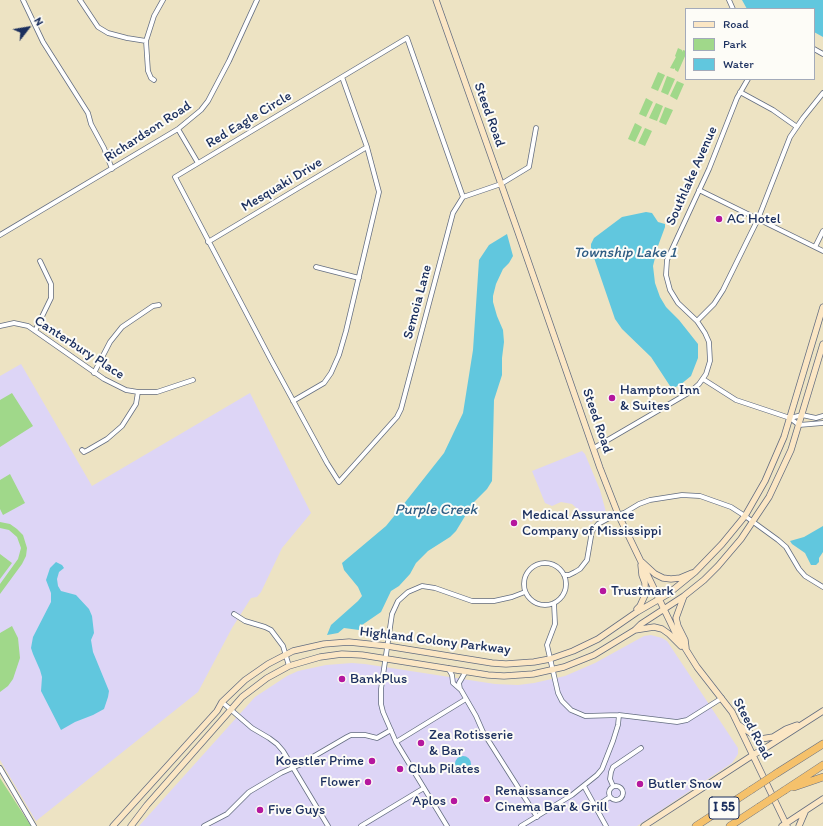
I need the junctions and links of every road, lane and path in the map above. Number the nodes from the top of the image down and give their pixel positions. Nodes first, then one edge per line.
1 (23, 0) edge
2 (80, 0) edge
3 (163, 0) edge
4 (257, 0) edge
5 (436, 0) edge
6 (146, 41) junction
7 (342, 77) junction
8 (154, 80) dead end
9 (747, 80) edge
10 (740, 92) junction
11 (823, 93) edge
12 (797, 127) junction
13 (536, 128) dead end
14 (178, 129) junction
15 (368, 147) junction
16 (198, 163) junction
17 (112, 169) junction
18 (501, 184) junction
19 (699, 190) junction
20 (463, 197) junction
21 (758, 220) junction
22 (0, 228) edge
23 (823, 231) edge
24 (2, 234) edge
25 (208, 242) junction
26 (815, 247) junction
27 (823, 251) edge
28 (40, 261) dead end
29 (316, 267) dead end
30 (359, 278) junction
31 (160, 305) dead end
32 (823, 307) edge
33 (697, 321) junction
34 (0, 326) edge
35 (34, 331) junction
36 (823, 344) edge
37 (94, 373) junction
38 (703, 379) junction
39 (193, 380) dead end
40 (138, 392) junction
41 (293, 401) junction
42 (802, 415) junction
43 (823, 416) edge
44 (790, 418) junction
45 (823, 423) edge
46 (799, 424) junction
47 (594, 448) junction
48 (82, 450) dead end
49 (327, 463) joint
50 (618, 514) junction
51 (745, 516) junction
52 (754, 521) junction
53 (640, 561) junction
54 (695, 572) junction
55 (564, 576) junction
56 (823, 588) edge
57 (525, 592) junction
58 (684, 596) junction
59 (659, 598) junction
60 (554, 603) junction
61 (664, 610) junction
62 (234, 614) dead end
63 (628, 618) junction
64 (634, 630) junction
65 (387, 646) junction
66 (687, 652) junction
67 (285, 655) junction
68 (386, 659) junction
69 (550, 659) junction
70 (289, 666) junction
71 (448, 668) junction
72 (552, 670) junction
73 (466, 671) junction
74 (460, 690) junction
75 (722, 698) junction
76 (466, 699) junction
77 (222, 702) junction
78 (232, 710) junction
79 (823, 711) edge
80 (619, 715) junction
81 (805, 722) junction
82 (739, 725) junction
83 (391, 730) junction
84 (396, 742) junction
85 (823, 744) edge
86 (641, 748) dead end
87 (753, 755) junction
88 (823, 765) edge
89 (0, 768) edge
90 (293, 768) junction
91 (823, 777) edge
92 (584, 786) junction
93 (613, 786) junction
94 (424, 788) junction
95 (785, 790) junction
96 (610, 797) junction
97 (823, 799) edge
98 (595, 807) junction
99 (807, 810) junction
100 (537, 817) junction
101 (785, 825) edge
102 (34, 826) edge
103 (113, 826) edge
104 (131, 826) edge
105 (204, 826) edge
106 (328, 826) edge
107 (361, 826) edge
108 (447, 826) edge
109 (521, 826) edge
110 (606, 826) edge
111 (644, 826) edge
112 (696, 826) edge
113 (730, 826) edge
114 (799, 826) edge

1 - 17 street
2 - 6 street
3 - 6 street
4 - 14 street, Richardson Road
5 - 18 street, Steed Road
6 - 8 street
7 - 15 street
7 - 16 street, Red Eagle Circle
7 - 20 street, Red Eagle Circle
9 - 10 street, Southlake Avenue
10 - 12 street
10 - 19 street, Southlake Avenue
11 - 12 street
12 - 21 street
13 - 18 street
14 - 16 street
14 - 17 street, Richardson Road
15 - 25 street, Mesquaki Drive
15 - 30 street
16 - 25 street, Red Eagle Circle
17 - 24 street, Richardson Road
18 - 20 street
18 - 47 street, Steed Road
19 - 21 street
19 - 33 street, Southlake Avenue
20 - 49 street, Semoia Lane
21 - 26 street
21 - 33 street
22 - 24 street
23 - 26 street
25 - 41 street, Red Eagle Circle
26 - 27 street
28 - 35 street
29 - 30 street
30 - 41 street
31 - 37 street
32 - 44 street, Highland Colony Parkway
33 - 38 street, Southlake Avenue
34 - 35 street, Canterbury Place
35 - 37 street, Canterbury Place
36 - 42 street, Highland Colony Parkway
37 - 40 street, Canterbury Place
38 - 44 street
38 - 47 street, Southlake Avenue
39 - 40 street, Canterbury Place
40 - 48 street
41 - 49 street, Red Eagle Circle
42 - 43 street
42 - 44 street
42 - 46 street, Highland Colony Parkway
44 - 46 street
44 - 51 street, Highland Colony Parkway
45 - 46 street
46 - 52 street, Highland Colony Parkway
47 - 50 street, Steed Road
50 - 51 street
50 - 53 street, Steed Road
50 - 55 street
51 - 52 street
51 - 54 street, Highland Colony Parkway
52 - 56 street
52 - 58 street, Highland Colony Parkway
53 - 54 street
53 - 59 street, Steed Road
53 - 63 street
54 - 59 street, Highland Colony Parkway
55 - 57 street
55 - 60 street
57 - 60 street
57 - 65 street
58 - 61 street, Highland Colony Parkway
58 - 66 street
59 - 61 street, Steed Road
59 - 63 street, Highland Colony Parkway
60 - 69 street
61 - 64 street, Highland Colony Parkway
61 - 66 street, Steed Road
62 - 67 street
63 - 69 street, Highland Colony Parkway
64 - 66 street
64 - 72 street, Highland Colony Parkway
65 - 67 street, Highland Colony Parkway
65 - 68 street
65 - 69 street, Highland Colony Parkway
66 - 75 street, Steed Road
67 - 70 street
67 - 77 street, Highland Colony Parkway
68 - 70 street, Highland Colony Parkway
68 - 71 street, Highland Colony Parkway
68 - 83 street
69 - 72 street
70 - 78 street, Highland Colony Parkway
71 - 73 street, Highland Colony Parkway
71 - 74 street
72 - 73 street, Highland Colony Parkway
72 - 80 street
73 - 74 street
74 - 76 street
75 - 80 street
75 - 82 street, Steed Road
76 - 84 street
76 - 100 street
77 - 78 street
77 - 103 street, Highland Colony Parkway
78 - 90 street
78 - 104 street, Highland Colony Parkway
79 - 81 street
80 - 92 street
81 - 82 street
81 - 87 street
82 - 87 street, Steed Road
83 - 84 street
83 - 90 street
84 - 94 street
85 - 112 highway, I 55, bridge
86 - 93 street
87 - 101 street, Steed Road
87 - 111 street
88 - 95 highway, I 55
89 - 102 street
90 - 105 street
90 - 106 street
91 - 95 highway
92 - 98 street
92 - 100 street
93 - 96 street
93 - 96 street
94 - 107 street
94 - 108 street
95 - 113 highway, I 55, bridge
96 - 98 street
97 - 99 street
98 - 110 street
99 - 101 street
99 - 114 street
100 - 109 street

